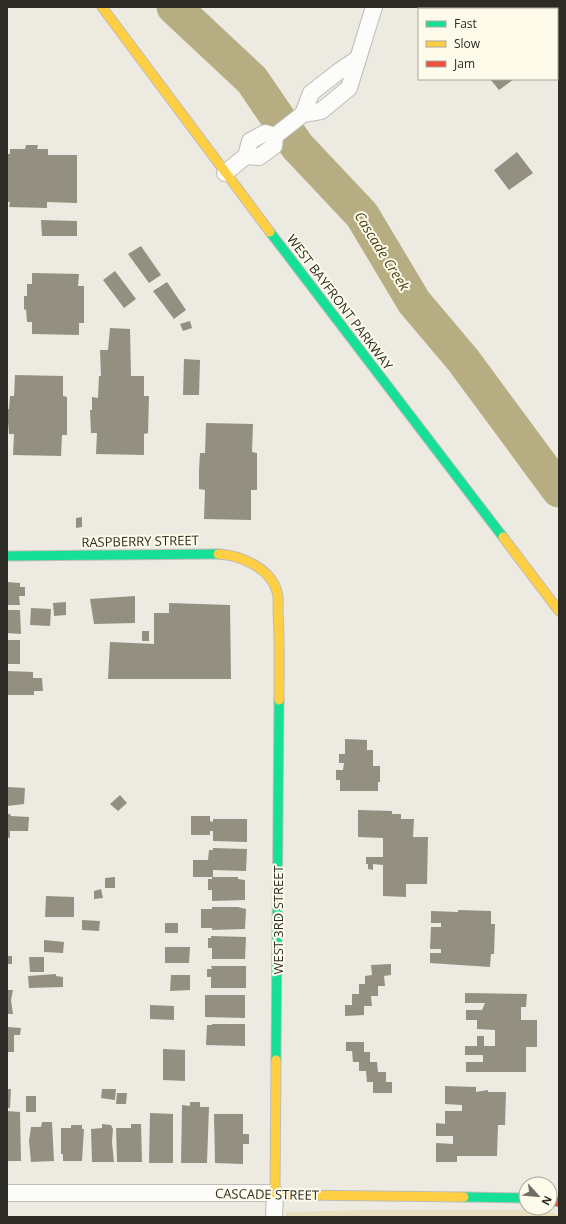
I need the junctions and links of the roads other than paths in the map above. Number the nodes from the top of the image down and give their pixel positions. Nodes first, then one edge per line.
1 (102, 7) edge
2 (374, 7) edge
3 (225, 173) junction
4 (7, 556) edge
5 (268, 576) joint
6 (559, 612) edge
7 (7, 1192) edge
8 (275, 1193) junction
9 (518, 1198) edge
10 (274, 1217) edge

1 - 3 main road, WEST BAYFRONT PARKWAY
2 - 3 street
3 - 6 main road, WEST BAYFRONT PARKWAY
4 - 5 main road, RASPBERRY STREET
5 - 8 main road, WEST 3RD STREET
7 - 8 street, CASCADE STREET
8 - 9 main road, CASCADE STREET
8 - 10 street, WEST 3RD STREET

